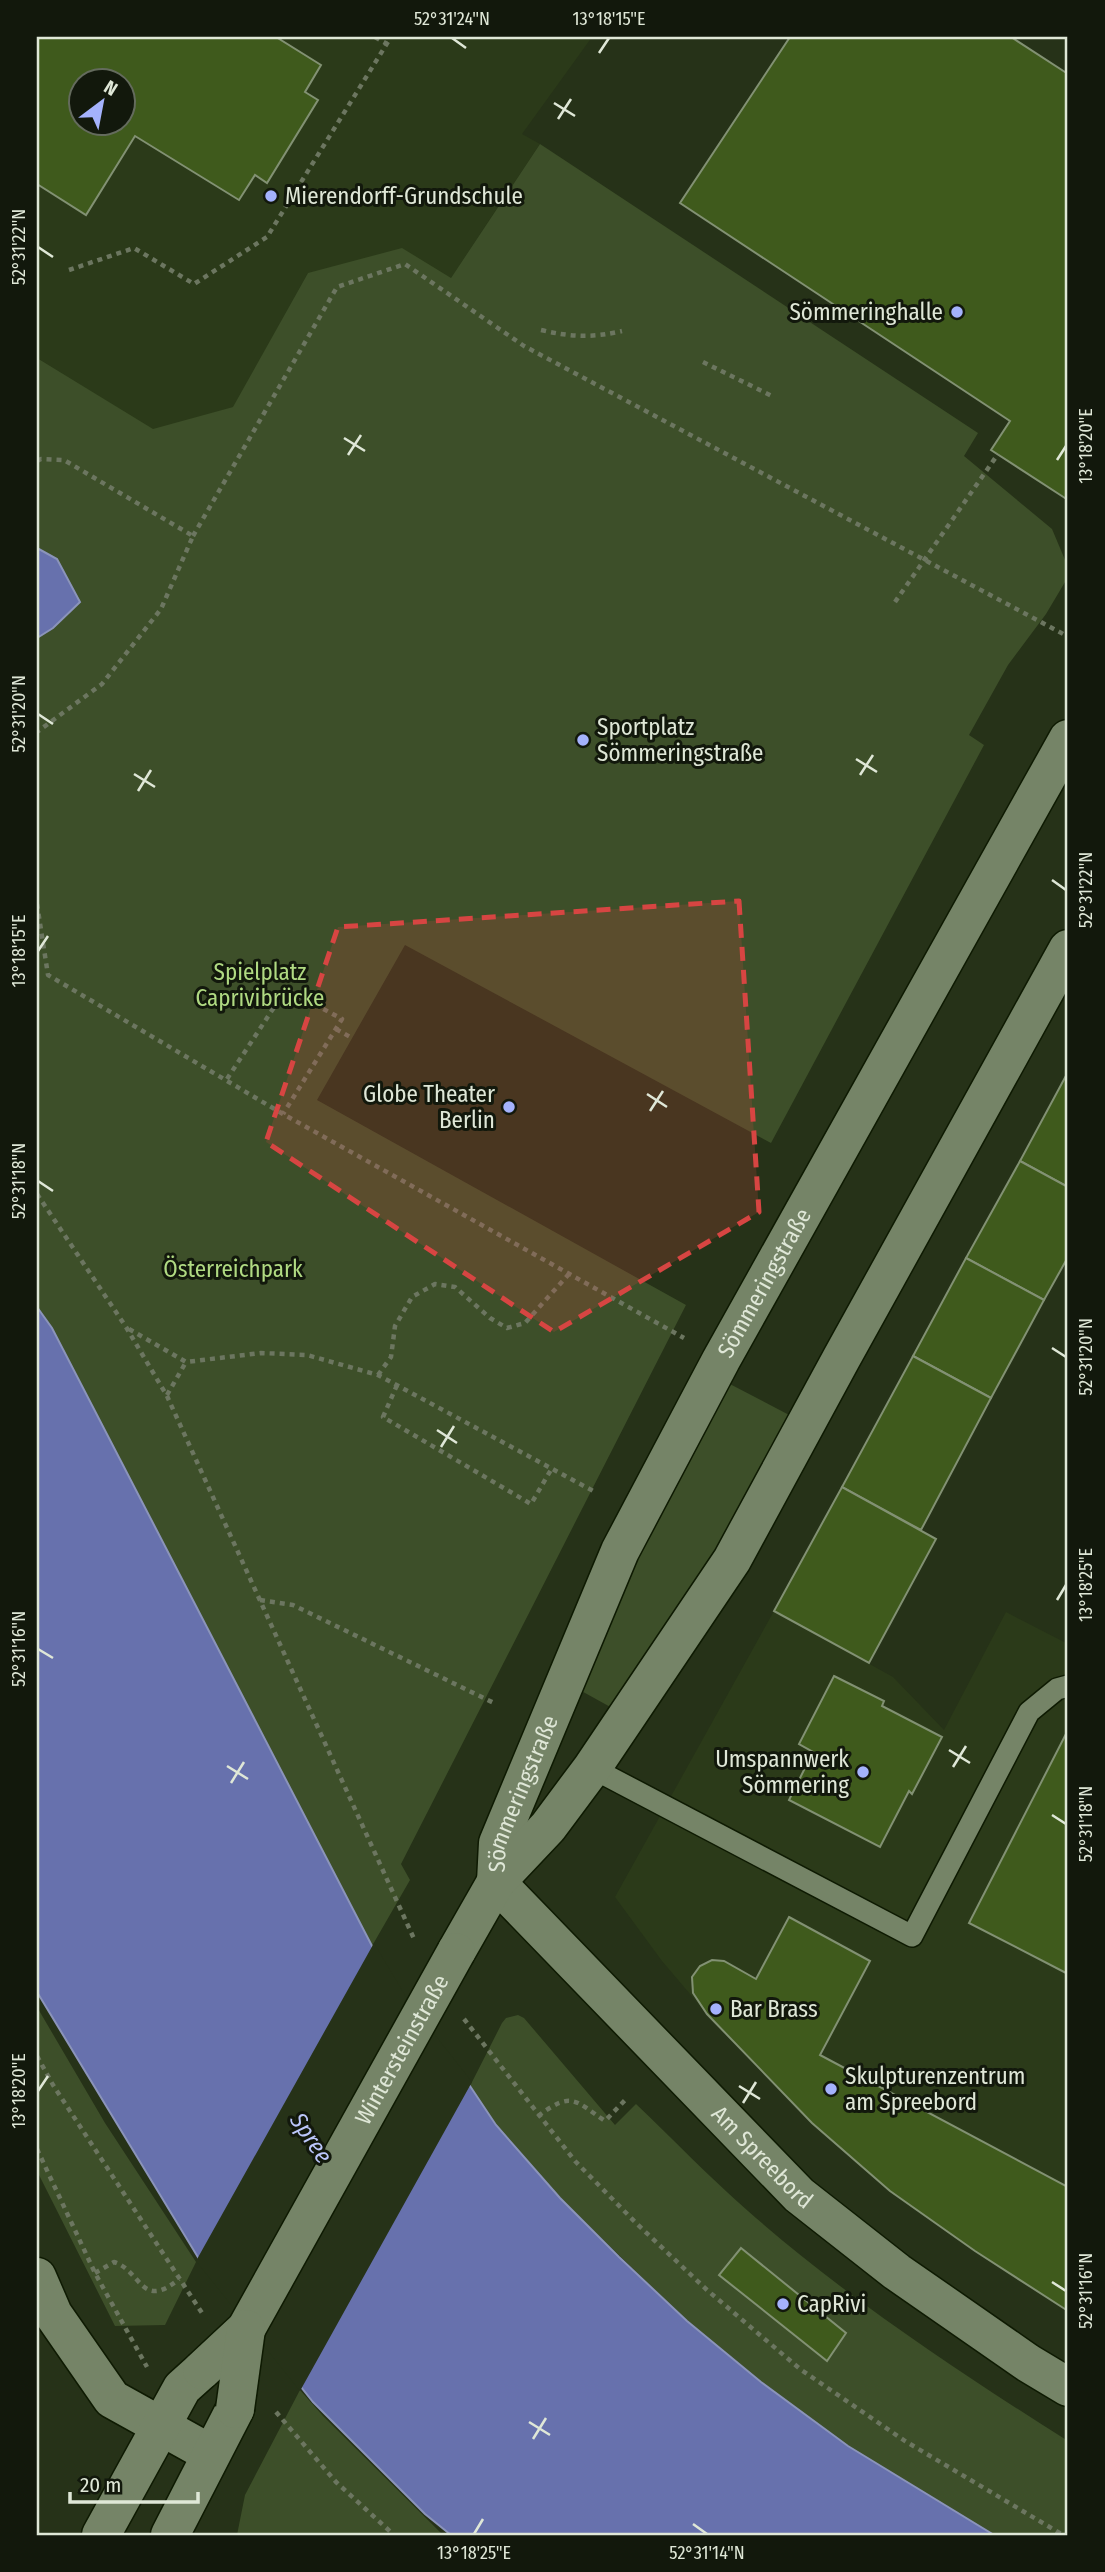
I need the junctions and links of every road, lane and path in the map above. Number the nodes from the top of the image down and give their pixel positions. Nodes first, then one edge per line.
1 (376, 37) edge
2 (391, 37) edge
3 (387, 44) junction
4 (69, 270) dead end
5 (541, 330) dead end
6 (622, 331) dead end
7 (702, 362) dead end
8 (772, 396) dead end
9 (998, 454) dead end
10 (38, 459) edge
11 (193, 536) junction
12 (895, 602) dead end
13 (1067, 636) edge
14 (37, 732) edge
15 (1068, 739) edge
16 (37, 904) edge
17 (1068, 949) edge
18 (336, 1029) junction
19 (352, 1038) dead end
20 (227, 1079) junction
21 (283, 1114) junction
22 (37, 1194) edge
23 (568, 1275) junction
24 (126, 1327) junction
25 (684, 1338) dead end
26 (186, 1362) junction
27 (378, 1375) junction
28 (397, 1385) junction
29 (167, 1396) junction
30 (552, 1468) junction
31 (597, 1493) dead end
32 (259, 1600) junction
33 (1068, 1686) edge
34 (496, 1704) dead end
35 (592, 1768) junction
36 (496, 1882) junction
37 (417, 1945) dead end
38 (462, 2017) dead end
39 (37, 2056) edge
40 (627, 2098) dead end
41 (538, 2116) junction
42 (37, 2149) edge
43 (94, 2273) junction
44 (37, 2277) edge
45 (179, 2279) junction
46 (228, 2327) junction
47 (145, 2361) dead end
48 (1068, 2387) edge
49 (275, 2411) dead end
50 (161, 2426) junction
51 (211, 2454) junction
52 (101, 2535) edge
53 (170, 2535) edge
54 (394, 2535) edge
55 (1063, 2535) edge

1 - 3 path
2 - 3 path
3 - 4 path
5 - 6 path
7 - 8 path
9 - 12 path, bridge
10 - 11 path
11 - 13 path
11 - 14 path
15 - 36 street, Sömmeringstraße
16 - 20 path
17 - 35 street, Sömmeringstraße
18 - 19 path
18 - 20 path
18 - 21 path
20 - 21 path
21 - 23 path
22 - 24 path
23 - 25 path
23 - 27 path
24 - 26 path
24 - 29 path
26 - 27 path
26 - 29 path
27 - 28 path
28 - 30 path
28 - 30 path
29 - 32 path
30 - 31 path
32 - 34 path
32 - 37 path
33 - 35 lane
35 - 36 street, Sömmeringstraße
36 - 46 street, Wintersteinstraße, bridge
36 - 48 street, Am Spreebord
38 - 41 path
39 - 45 path
40 - 41 path
41 - 55 path
42 - 43 path
43 - 45 path
43 - 47 path
44 - 50 street
45 - 46 path
46 - 50 street, Wintersteinstraße, bridge
46 - 51 street, Wintersteinstraße, bridge
49 - 54 path
50 - 51 street
50 - 52 street, Wintersteinstraße
51 - 53 street, Wintersteinstraße

